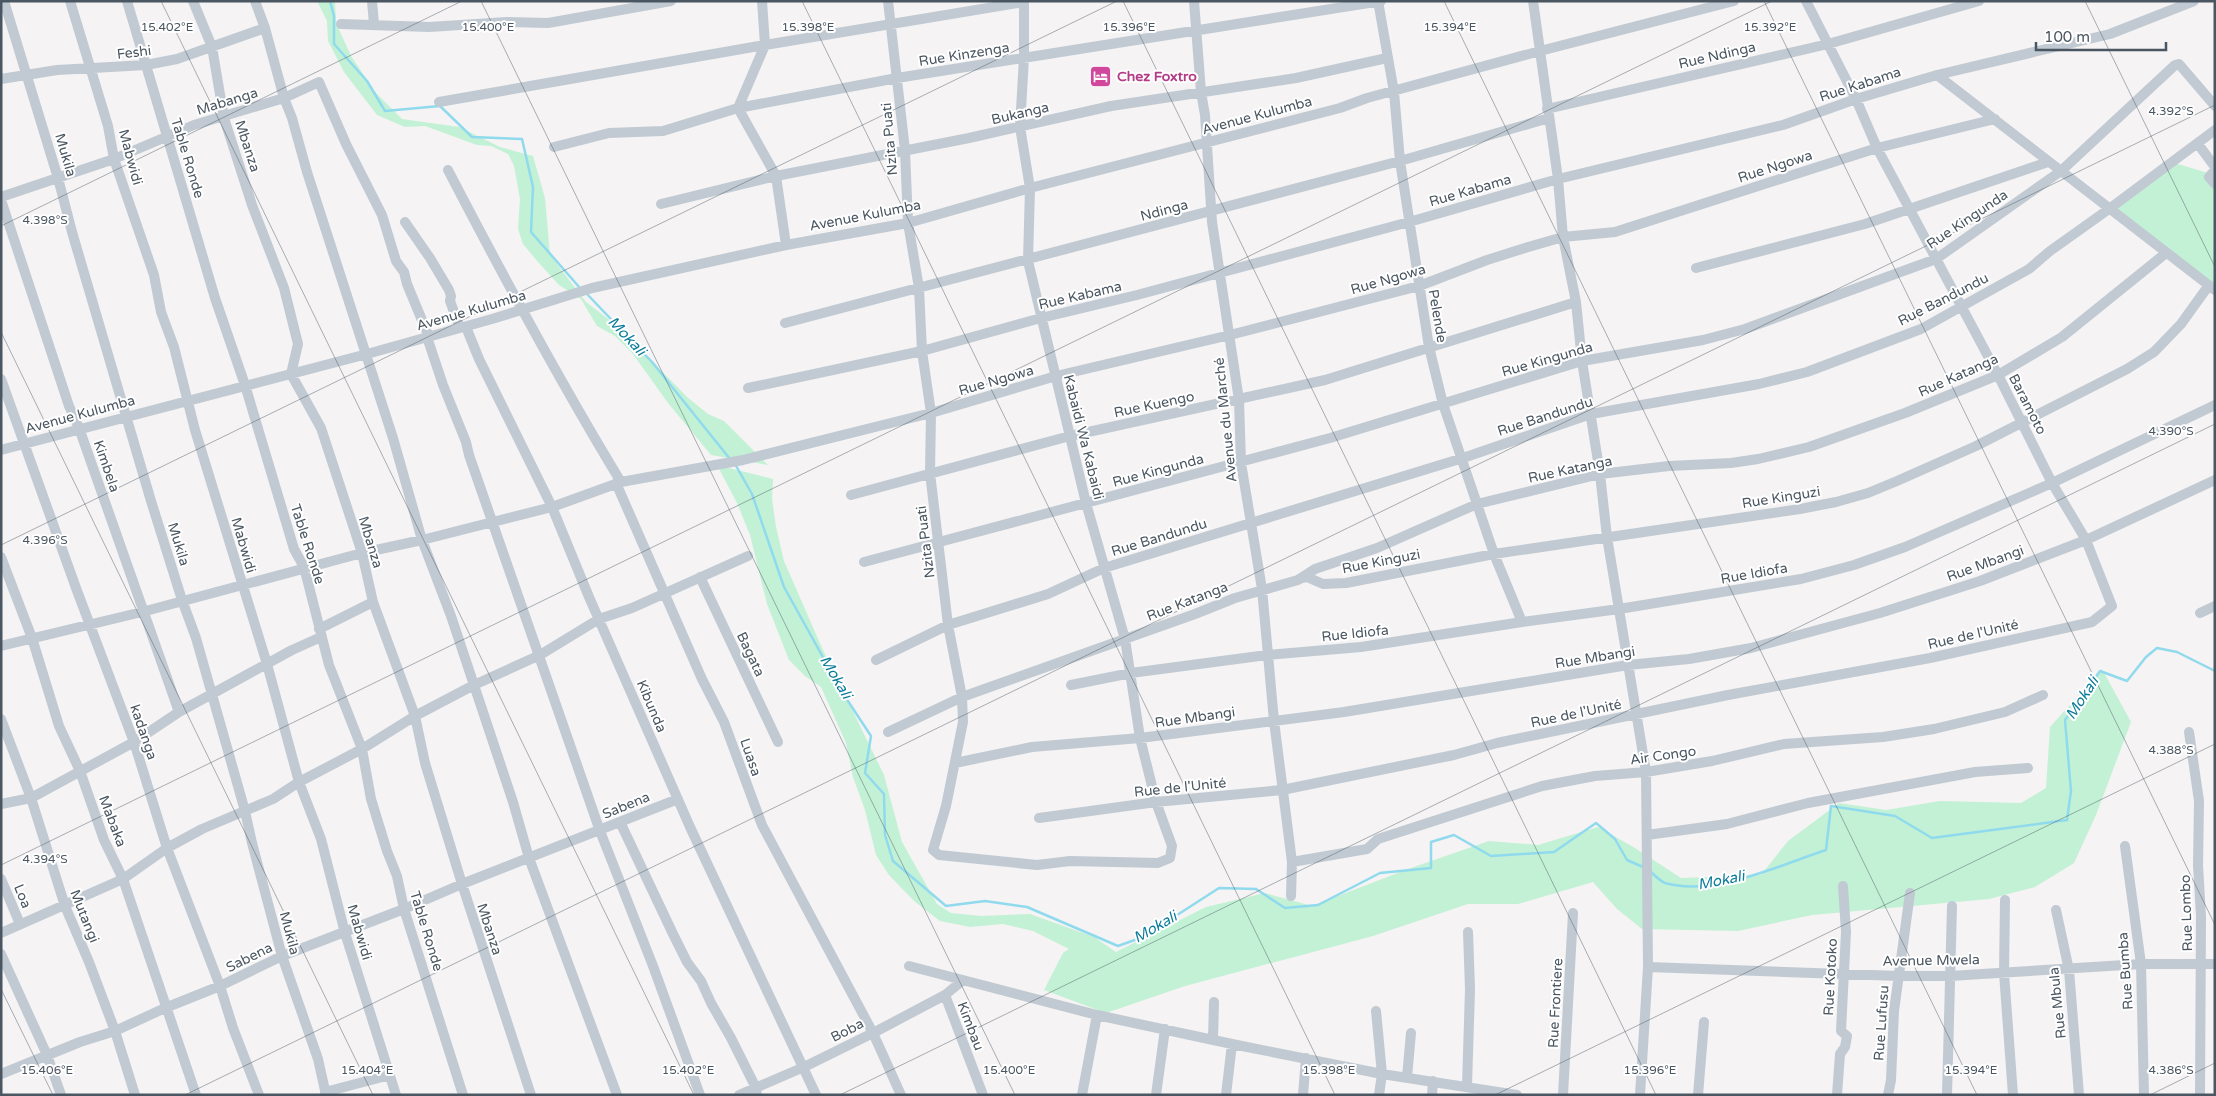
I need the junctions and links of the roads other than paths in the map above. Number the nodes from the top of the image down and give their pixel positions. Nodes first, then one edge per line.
1 (4, 1) edge
2 (70, 1) edge
3 (127, 1) edge
4 (193, 1) edge
5 (255, 1) edge
6 (372, 1) edge
7 (671, 1) edge
8 (762, 1) edge
9 (888, 1) edge
10 (1194, 1) edge
11 (1381, 1) edge
12 (1533, 1) edge
13 (1734, 1) edge
14 (1806, 1) edge
15 (1979, 1) edge
16 (2194, 1) edge
17 (1024, 2) edge
18 (1378, 2) edge
19 (341, 24) dead end
20 (374, 24) junction
21 (890, 24) junction
22 (264, 28) junction
23 (1196, 31) junction
24 (1828, 44) junction
25 (765, 45) junction
26 (212, 47) junction
27 (1540, 51) junction
28 (1024, 58) junction
29 (1387, 58) junction
30 (146, 65) junction
31 (92, 68) junction
32 (27, 74) junction
33 (1937, 75) junction
34 (897, 78) junction
35 (1, 79) edge
36 (1201, 92) junction
37 (1394, 92) junction
38 (284, 98) junction
39 (1856, 99) junction
40 (439, 102) dead end
41 (2215, 106) edge
42 (738, 108) junction
43 (1548, 114) junction
44 (224, 118) junction
45 (1995, 119) junction
46 (1020, 126) junction
47 (2215, 130) edge
48 (167, 136) junction
49 (1207, 143) junction
50 (2198, 144) junction
51 (554, 147) dead end
52 (1877, 148) junction
53 (906, 150) junction
54 (114, 159) junction
55 (1400, 161) junction
56 (2048, 162) junction
57 (2215, 169) edge
58 (448, 170) dead end
59 (2061, 171) junction
60 (776, 176) junction
61 (58, 178) junction
62 (1558, 178) junction
63 (2215, 184) edge
64 (1030, 188) junction
65 (1, 199) edge
66 (661, 204) dead end
67 (1910, 209) junction
68 (2110, 209) junction
69 (1213, 211) junction
70 (405, 222) dead end
71 (1409, 222) junction
72 (908, 223) junction
73 (1563, 237) junction
74 (786, 245) junction
75 (2166, 252) junction
76 (1936, 259) junction
77 (1028, 261) junction
78 (1696, 268) dead end
79 (1221, 272) junction
80 (1419, 286) junction
81 (919, 288) junction
82 (2212, 288) edge
83 (1576, 302) junction
84 (1962, 308) junction
85 (522, 310) junction
86 (1041, 318) junction
87 (785, 323) dead end
88 (463, 328) junction
89 (1230, 335) junction
90 (428, 337) junction
91 (1429, 347) junction
92 (922, 351) junction
93 (367, 354) junction
94 (1582, 361) junction
95 (291, 374) junction
96 (1998, 375) junction
97 (1056, 376) junction
98 (1, 379) edge
99 (245, 386) junction
100 (748, 388) dead end
101 (188, 400) junction
102 (1239, 400) junction
103 (1443, 404) junction
104 (2215, 405) edge
105 (931, 413) junction
106 (1591, 414) junction
107 (127, 416) junction
108 (2022, 422) junction
109 (79, 428) junction
110 (1070, 436) junction
111 (24, 443) junction
112 (1, 450) edge
113 (1463, 458) junction
114 (1241, 463) junction
115 (930, 474) junction
116 (1600, 474) junction
117 (2215, 480) edge
118 (618, 482) junction
119 (2052, 483) junction
120 (851, 495) dead end
121 (1086, 503) junction
122 (1477, 504) junction
123 (552, 507) junction
124 (492, 522) junction
125 (1253, 523) junction
126 (1607, 537) junction
127 (422, 540) junction
128 (2086, 540) junction
129 (940, 543) junction
130 (362, 552) junction
131 (1494, 554) junction
132 (748, 556) dead end
133 (1, 558) edge
134 (864, 562) dead end
135 (304, 567) junction
136 (1104, 568) junction
137 (700, 577) junction
138 (1298, 580) junction
139 (241, 584) junction
140 (1262, 589) junction
141 (665, 593) junction
142 (182, 600) junction
143 (374, 602) junction
144 (2112, 606) joint
145 (2215, 606) edge
146 (1619, 609) junction
147 (142, 612) junction
148 (2200, 612) dead end
149 (599, 619) junction
150 (1522, 622) junction
151 (90, 624) junction
152 (948, 625) junction
153 (320, 633) junction
154 (32, 638) junction
155 (1125, 639) junction
156 (1, 646) edge
157 (1268, 654) junction
158 (540, 655) junction
159 (876, 660) dead end
160 (267, 664) junction
161 (1628, 665) junction
162 (1131, 673) junction
163 (474, 685) junction
164 (1071, 686) dead end
165 (212, 695) junction
166 (2043, 695) dead end
167 (962, 697) junction
168 (179, 712) junction
169 (1636, 714) junction
170 (415, 716) junction
171 (1, 719) edge
172 (1274, 721) junction
173 (888, 732) dead end
174 (2189, 732) dead end
175 (1140, 738) junction
176 (134, 742) junction
177 (778, 742) dead end
178 (362, 749) junction
179 (955, 763) junction
180 (2028, 768) dead end
181 (80, 772) junction
182 (1646, 772) junction
183 (299, 782) junction
184 (1282, 790) junction
185 (31, 798) junction
186 (678, 798) junction
187 (1156, 802) junction
188 (1, 804) edge
189 (246, 810) junction
190 (1039, 818) dead end
191 (620, 822) junction
192 (600, 831) junction
193 (1647, 835) junction
194 (2125, 846) dead end
195 (167, 848) junction
196 (529, 858) junction
197 (1292, 862) junction
198 (1158, 863) joint
199 (1, 879) edge
200 (123, 879) junction
201 (462, 884) junction
202 (1843, 886) dead end
203 (1910, 893) dead end
204 (1291, 896) dead end
205 (2005, 900) dead end
206 (64, 906) junction
207 (1952, 906) dead end
208 (404, 910) junction
209 (2056, 910) dead end
210 (1572, 914) dead end
211 (20, 924) junction
212 (1, 932) edge
213 (1468, 932) dead end
214 (345, 933) junction
215 (1, 954) edge
216 (282, 956) junction
217 (2141, 964) junction
218 (2215, 964) edge
219 (909, 966) dead end
220 (2200, 966) junction
221 (1648, 967) junction
222 (2069, 970) junction
223 (1844, 973) junction
224 (2004, 973) junction
225 (1899, 976) junction
226 (1950, 976) junction
227 (962, 981) junction
228 (220, 986) junction
229 (945, 995) junction
230 (1214, 1002) dead end
231 (165, 1008) junction
232 (1376, 1011) dead end
233 (1097, 1015) junction
234 (1704, 1022) dead end
235 (1165, 1029) junction
236 (115, 1031) junction
237 (872, 1033) junction
238 (1411, 1033) dead end
239 (1213, 1039) junction
240 (1232, 1044) junction
241 (47, 1055) junction
242 (1306, 1058) junction
243 (804, 1068) junction
244 (1, 1074) edge
245 (1382, 1074) junction
246 (390, 1075) junction
247 (1407, 1077) junction
248 (1433, 1081) junction
249 (1470, 1089) edge
250 (756, 1091) edge
251 (326, 1094) edge
252 (1503, 1094) edge
253 (61, 1095) edge
254 (135, 1095) edge
255 (196, 1095) edge
256 (259, 1095) edge
257 (396, 1095) edge
258 (463, 1095) edge
259 (531, 1095) edge
260 (617, 1095) edge
261 (700, 1095) edge
262 (739, 1095) edge
263 (816, 1095) edge
264 (901, 1095) edge
265 (983, 1095) edge
266 (1082, 1095) edge
267 (1156, 1095) edge
268 (1226, 1095) edge
269 (1303, 1095) edge
270 (1379, 1095) edge
271 (1432, 1095) edge
272 (1517, 1095) edge
273 (1563, 1095) edge
274 (1640, 1095) edge
275 (1698, 1095) edge
276 (1836, 1095) edge
277 (1888, 1095) edge
278 (1947, 1095) edge
279 (2013, 1095) edge
280 (2078, 1095) edge
281 (2144, 1095) edge
282 (2200, 1095) edge

1 - 32 street, Mukila
2 - 31 street, Mabwidi
3 - 30 street, Table Ronde
4 - 26 street, Mbanza
5 - 22 street
6 - 20 street
7 - 20 street
8 - 25 street
9 - 21 street, Nzita Puati
10 - 23 street, Avenue du Marché
11 - 18 street, Rue Kinzenga
12 - 27 street
13 - 27 street, Avenue Kulumba
14 - 24 street, Baramoto
15 - 24 street, Rue Ndinga
16 - 33 street, Rue Kabama
17 - 21 street
17 - 28 street, Kabaidi Wa Kabaidi
18 - 23 street, Rue Kinzenga
18 - 29 street, Pelende
19 - 20 street
21 - 25 street
21 - 34 street, Nzita Puati
22 - 26 street, Feshi
22 - 38 street
23 - 28 street, Rue Kinzenga
23 - 36 street, Avenue du Marché
24 - 39 street, Baramoto
24 - 43 street, Rue Ndinga
25 - 40 street
25 - 42 street
26 - 30 street, Feshi
26 - 44 street, Mbanza
27 - 37 street, Avenue Kulumba
27 - 43 street
28 - 34 street, Rue Kinzenga
28 - 46 street, Kabaidi Wa Kabaidi
29 - 36 street, Bukanga
29 - 37 street, Pelende
30 - 31 street, Feshi
30 - 48 street, Table Ronde
31 - 32 street, Feshi
31 - 54 street, Mabwidi
32 - 35 street, Feshi
32 - 61 street, Mukila
33 - 39 street, Rue Kabama
33 - 45 street
34 - 42 street, Rue Kinzenga
34 - 53 street, Nzita Puati
36 - 46 street, Bukanga
36 - 49 street, Avenue du Marché
37 - 49 street, Avenue Kulumba
37 - 55 street, Pelende
38 - 44 street, Mabanga
38 - 90 street, Mabanga
38 - 93 street
39 - 52 street, Baramoto
39 - 62 street, Rue Kabama
41 - 59 street, Rue Kingunda
42 - 51 street, Rue Kinzenga
42 - 60 street
43 - 55 street, Ndinga
43 - 62 street
44 - 48 street, Mabanga
44 - 95 street, Mbanza
45 - 52 street, Rue Ngowa
45 - 56 street
46 - 53 street, Bukanga
46 - 64 street, Kabaidi Wa Kabaidi
47 - 50 street, Rue Bandundu
48 - 54 street, Mabanga
48 - 99 street, Table Ronde
49 - 64 street, Avenue Kulumba
49 - 69 street, Avenue du Marché
50 - 57 street
50 - 68 street, Rue Bandundu
52 - 67 street, Baramoto
52 - 73 street, Rue Ngowa
53 - 60 street, Bukanga
53 - 72 street, Nzita Puati
54 - 61 street, Mabanga
54 - 101 street, Mabwidi
55 - 69 street, Ndinga
55 - 71 street, Pelende
56 - 59 street
56 - 67 street
57 - 63 street
58 - 85 street, Luasa
59 - 68 street
59 - 76 street, Rue Kingunda
60 - 66 street, Bukanga
60 - 74 street
61 - 65 street, Mabanga
61 - 107 street, Mukila
62 - 71 street, Rue Kabama
62 - 73 street
64 - 72 street, Avenue Kulumba
64 - 77 street, Kabaidi Wa Kabaidi
65 - 109 street, Kimbela
67 - 76 street, Baramoto
67 - 78 street
68 - 75 street
68 - 84 street, Rue Bandundu
69 - 77 street, Ndinga
69 - 79 street, Avenue du Marché
70 - 88 street, Kibunda
71 - 79 street, Rue Kabama
71 - 80 street, Pelende
72 - 74 street, Avenue Kulumba
72 - 81 street, Nzita Puati
73 - 80 street, Rue Ngowa
73 - 83 street
74 - 85 street, Avenue Kulumba
75 - 82 street
75 - 96 street, Rue Katanga
76 - 84 street, Baramoto
76 - 94 street, Rue Kingunda
77 - 81 street, Ndinga
77 - 86 street, Kabaidi Wa Kabaidi
79 - 86 street, Rue Kabama
79 - 89 street, Avenue du Marché
80 - 89 street, Rue Ngowa
80 - 91 street, Pelende
81 - 87 street, Ndinga
81 - 92 street, Nzita Puati
82 - 108 street, Rue Kinguzi
83 - 91 street, Rue Kuengo
83 - 94 street
84 - 96 street, Baramoto
84 - 106 street, Rue Bandundu
85 - 88 street, Avenue Kulumba
85 - 118 street, Luasa
86 - 92 street, Rue Kabama
86 - 97 street, Kabaidi Wa Kabaidi
88 - 90 street, Avenue Kulumba
88 - 123 street, Kibunda
89 - 97 street, Rue Ngowa
89 - 102 street, Avenue du Marché
90 - 93 street, Avenue Kulumba
90 - 124 street
91 - 102 street, Rue Kuengo
91 - 103 street, Pelende
92 - 100 street, Rue Kabama
92 - 105 street, Nzita Puati
93 - 95 street, Avenue Kulumba
93 - 127 street
94 - 103 street, Rue Kingunda
94 - 106 street
95 - 99 street, Avenue Kulumba
95 - 130 street, Mbanza
96 - 108 street, Baramoto
96 - 116 street, Rue Katanga
97 - 105 street, Rue Ngowa
97 - 110 street, Kabaidi Wa Kabaidi
98 - 111 street, kadanga
99 - 101 street, Avenue Kulumba
99 - 135 street, Table Ronde
101 - 107 street, Avenue Kulumba
101 - 139 street, Mabwidi
102 - 110 street, Rue Kuengo
102 - 114 street, Avenue du Marché
103 - 113 street, Pelende
103 - 114 street, Rue Kingunda
104 - 119 street, Rue Idiofa
105 - 115 street, Nzita Puati
105 - 118 street, Rue Ngowa
106 - 113 street, Rue Bandundu
106 - 116 street
107 - 109 street, Avenue Kulumba
107 - 142 street, Mukila
108 - 119 street, Baramoto
108 - 126 street, Rue Kinguzi
109 - 111 street, Avenue Kulumba
109 - 147 street, Kimbela
110 - 115 street, Rue Kuengo
110 - 121 street, Kabaidi Wa Kabaidi
111 - 112 street, Avenue Kulumba
111 - 151 street, kadanga
113 - 122 street, Pelende
113 - 125 street, Rue Bandundu
114 - 121 street, Rue Kingunda
114 - 125 street, Avenue du Marché
115 - 120 street, Rue Kuengo
115 - 129 street, Nzita Puati
116 - 122 street, Rue Katanga
116 - 126 street
117 - 128 street, Rue Mbangi
118 - 123 street, Rue Ngowa
118 - 141 street, Luasa
119 - 128 street, Baramoto
119 - 146 street, Rue Idiofa
121 - 129 street, Rue Kingunda
121 - 136 street, Kabaidi Wa Kabaidi
122 - 131 street, Pelende
122 - 138 street, Rue Katanga
123 - 124 street, Rue Ngowa
123 - 149 street, Kibunda
124 - 127 street, Rue Ngowa
124 - 158 street
125 - 136 street, Rue Bandundu
125 - 140 street, Avenue du Marché
126 - 131 street, Rue Kinguzi
126 - 146 street
127 - 130 street, Rue Ngowa
127 - 163 street
128 - 144 street, Baramoto
128 - 161 street, Rue Mbangi
129 - 134 street, Rue Kingunda
129 - 152 street, Nzita Puati
130 - 135 street, Rue Ngowa
130 - 143 street, Mbanza
131 - 138 street, Rue Kinguzi
131 - 150 street, Pelende
132 - 137 street
133 - 154 street, Mabaka
135 - 139 street, Rue Ngowa
135 - 153 street, Table Ronde
136 - 152 street, Rue Bandundu
136 - 155 street, Kabaidi Wa Kabaidi
137 - 141 street
137 - 177 street, Bagata
138 - 140 street, Rue Katanga
139 - 142 street, Rue Ngowa
139 - 160 street, Mabwidi
140 - 155 street, Rue Katanga
140 - 157 street, Avenue du Marché
141 - 149 street
141 - 237 street, Luasa
142 - 147 street, Rue Ngowa
142 - 165 street, Mukila
143 - 153 street
143 - 170 street, Mbanza
144 - 169 street, Rue de l'Unité
145 - 148 street
146 - 150 street, Rue Idiofa
146 - 161 street
147 - 151 street, Rue Ngowa
147 - 168 street, Kimbela
149 - 158 street
149 - 186 street, Kibunda
150 - 157 street, Rue Idiofa
151 - 154 street, Rue Ngowa
151 - 176 street, kadanga
152 - 159 street, Rue Bandundu
152 - 167 street, Nzita Puati
153 - 160 street
153 - 178 street, Table Ronde
154 - 156 street, Rue Ngowa
154 - 181 street, Mabaka
155 - 162 street, Kabaidi Wa Kabaidi
155 - 167 street, Rue Katanga
157 - 162 street, Rue Idiofa
157 - 172 street, Avenue du Marché
158 - 163 street
158 - 192 street
160 - 165 street
160 - 183 street, Mabwidi
161 - 169 street
161 - 172 street, Rue Mbangi
162 - 164 street, Rue Idiofa
162 - 175 street, Kabaidi Wa Kabaidi
163 - 170 street
163 - 196 street
165 - 168 street
165 - 189 street, Mukila
166 - 182 street, Air Congo
167 - 173 street, Rue Katanga
167 - 179 street, Nzita Puati
168 - 176 street
169 - 182 street
169 - 184 street, Rue de l'Unité
170 - 178 street
170 - 201 street, Mbanza
171 - 185 street, Mutangi
172 - 175 street, Rue Mbangi
172 - 184 street, Avenue du Marché
174 - 220 street, Rue Lombo
175 - 179 street, Rue Mbangi
175 - 187 street, Kabaidi Wa Kabaidi
176 - 181 street
176 - 195 street, kadanga
178 - 183 street
178 - 208 street, Table Ronde
179 - 198 street, Nzita Puati
180 - 193 street
181 - 185 street
181 - 200 street, Mabaka
182 - 193 street
182 - 197 street, Air Congo
183 - 189 street
183 - 214 street, Mabwidi
184 - 187 street, Rue de l'Unité
184 - 197 street, Avenue du Marché
185 - 188 street
185 - 206 street, Mutangi
186 - 191 street, Sabena
186 - 243 street, Kibunda
187 - 190 street, Rue de l'Unité
187 - 198 street, Kabaidi Wa Kabaidi
189 - 195 street
189 - 216 street, Mukila
191 - 192 street, Sabena
191 - 250 street
192 - 196 street, Sabena
192 - 261 street
193 - 221 street
194 - 217 street, Rue Bumba
195 - 200 street
195 - 228 street, kadanga
196 - 201 street, Sabena
196 - 260 street
197 - 204 street, Avenue du Marché
199 - 211 street, Loa
200 - 206 street
200 - 231 street, Mabaka
201 - 208 street, Sabena
201 - 259 street, Mbanza
202 - 223 street, Rue Kotoko
203 - 225 street, Rue Lufusu
205 - 224 street
206 - 211 street
206 - 236 street, Mutangi
207 - 226 street
208 - 214 street, Sabena
208 - 258 street, Table Ronde
209 - 222 street, Rue Mbula
210 - 273 street, Rue Frontiere
211 - 212 street
213 - 249 street
214 - 216 street, Sabena
214 - 246 street, Mabwidi
215 - 241 street
216 - 228 street, Sabena
216 - 251 street, Mukila
217 - 220 street, Avenue Mwela
217 - 222 street, Avenue Mwela
217 - 281 street, Rue Bumba
218 - 220 street, Avenue Mwela
219 - 227 street
220 - 282 street, Rue Lombo
221 - 223 street, Avenue Mwela
221 - 274 street
222 - 224 street, Avenue Mwela
222 - 280 street, Rue Mbula
223 - 225 street, Avenue Mwela
223 - 276 street, Rue Kotoko
224 - 226 street, Avenue Mwela
224 - 279 street
225 - 226 street, Avenue Mwela
225 - 277 street, Rue Lufusu
226 - 278 street
227 - 229 street, Boba
227 - 233 street
228 - 231 street, Sabena
228 - 256 street, kadanga
229 - 237 street, Boba
229 - 265 street, Kimbau
230 - 239 street
231 - 236 street, Sabena
231 - 255 street, Mabaka
232 - 245 street
233 - 235 street
233 - 266 street
234 - 275 street
235 - 239 street
235 - 267 street
236 - 241 street, Sabena
236 - 254 street, Mutangi
237 - 243 street, Boba
237 - 264 street, Luasa
238 - 247 street
239 - 240 street
240 - 242 street
240 - 268 street
241 - 244 street, Sabena
241 - 253 street
242 - 245 street
242 - 269 street
243 - 250 street, Boba
243 - 263 street, Kibunda
245 - 247 street
245 - 270 street
246 - 251 street
246 - 257 street, Mabwidi
247 - 248 street
248 - 249 street
248 - 271 street
249 - 252 street
250 - 262 street, Boba
252 - 272 street

